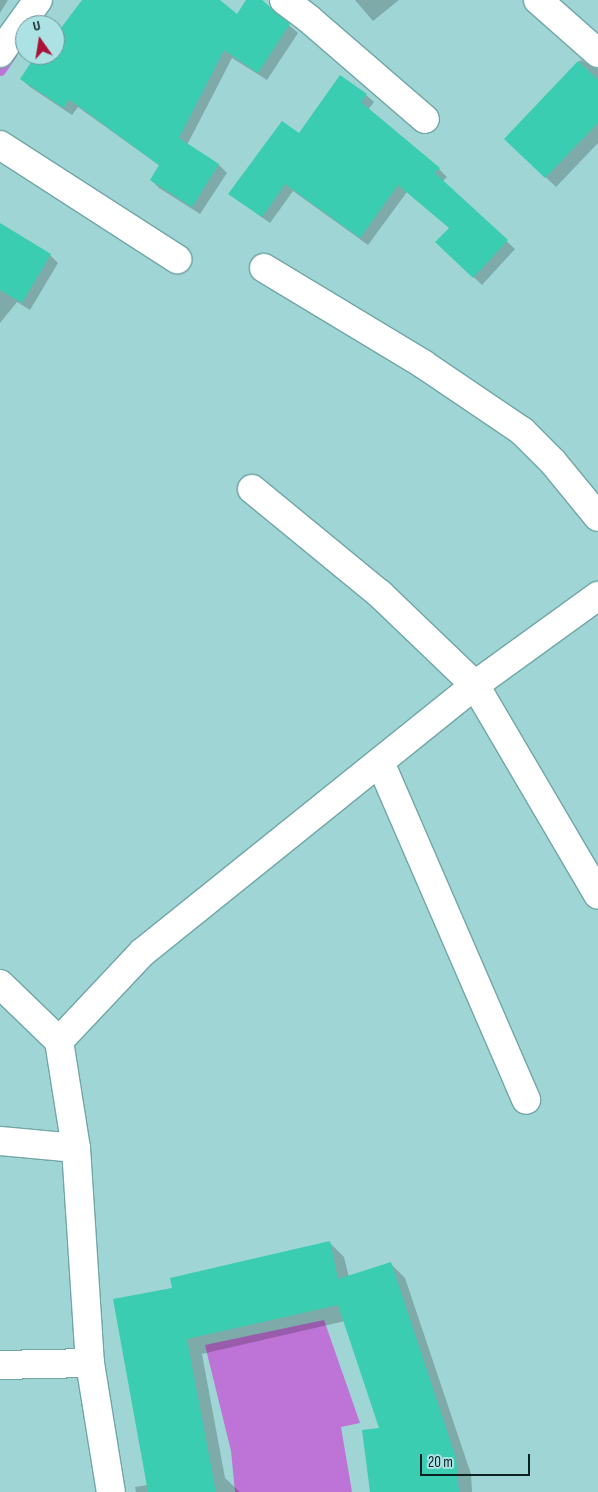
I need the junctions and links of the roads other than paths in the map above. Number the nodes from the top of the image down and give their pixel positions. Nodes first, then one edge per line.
1 (38, 0) edge
2 (284, 0) edge
3 (538, 0) edge
4 (0, 53) edge
5 (598, 53) edge
6 (425, 119) dead end
7 (0, 145) edge
8 (176, 259) dead end
9 (264, 268) dead end
10 (252, 489) dead end
11 (598, 517) edge
12 (598, 596) edge
13 (475, 685) junction
14 (380, 762) junction
15 (598, 895) edge
16 (0, 984) edge
17 (59, 1040) junction
18 (526, 1100) dead end
19 (0, 1141) edge
20 (76, 1148) junction
21 (90, 1363) junction
22 (0, 1365) edge
23 (111, 1492) edge

1 - 4 street
2 - 6 street
3 - 5 street
7 - 8 street
9 - 11 street
10 - 13 street
12 - 13 street
13 - 14 street
13 - 15 street
14 - 17 street
14 - 18 street
16 - 17 street
17 - 20 street
19 - 20 street
20 - 21 street
21 - 22 street
21 - 23 street

